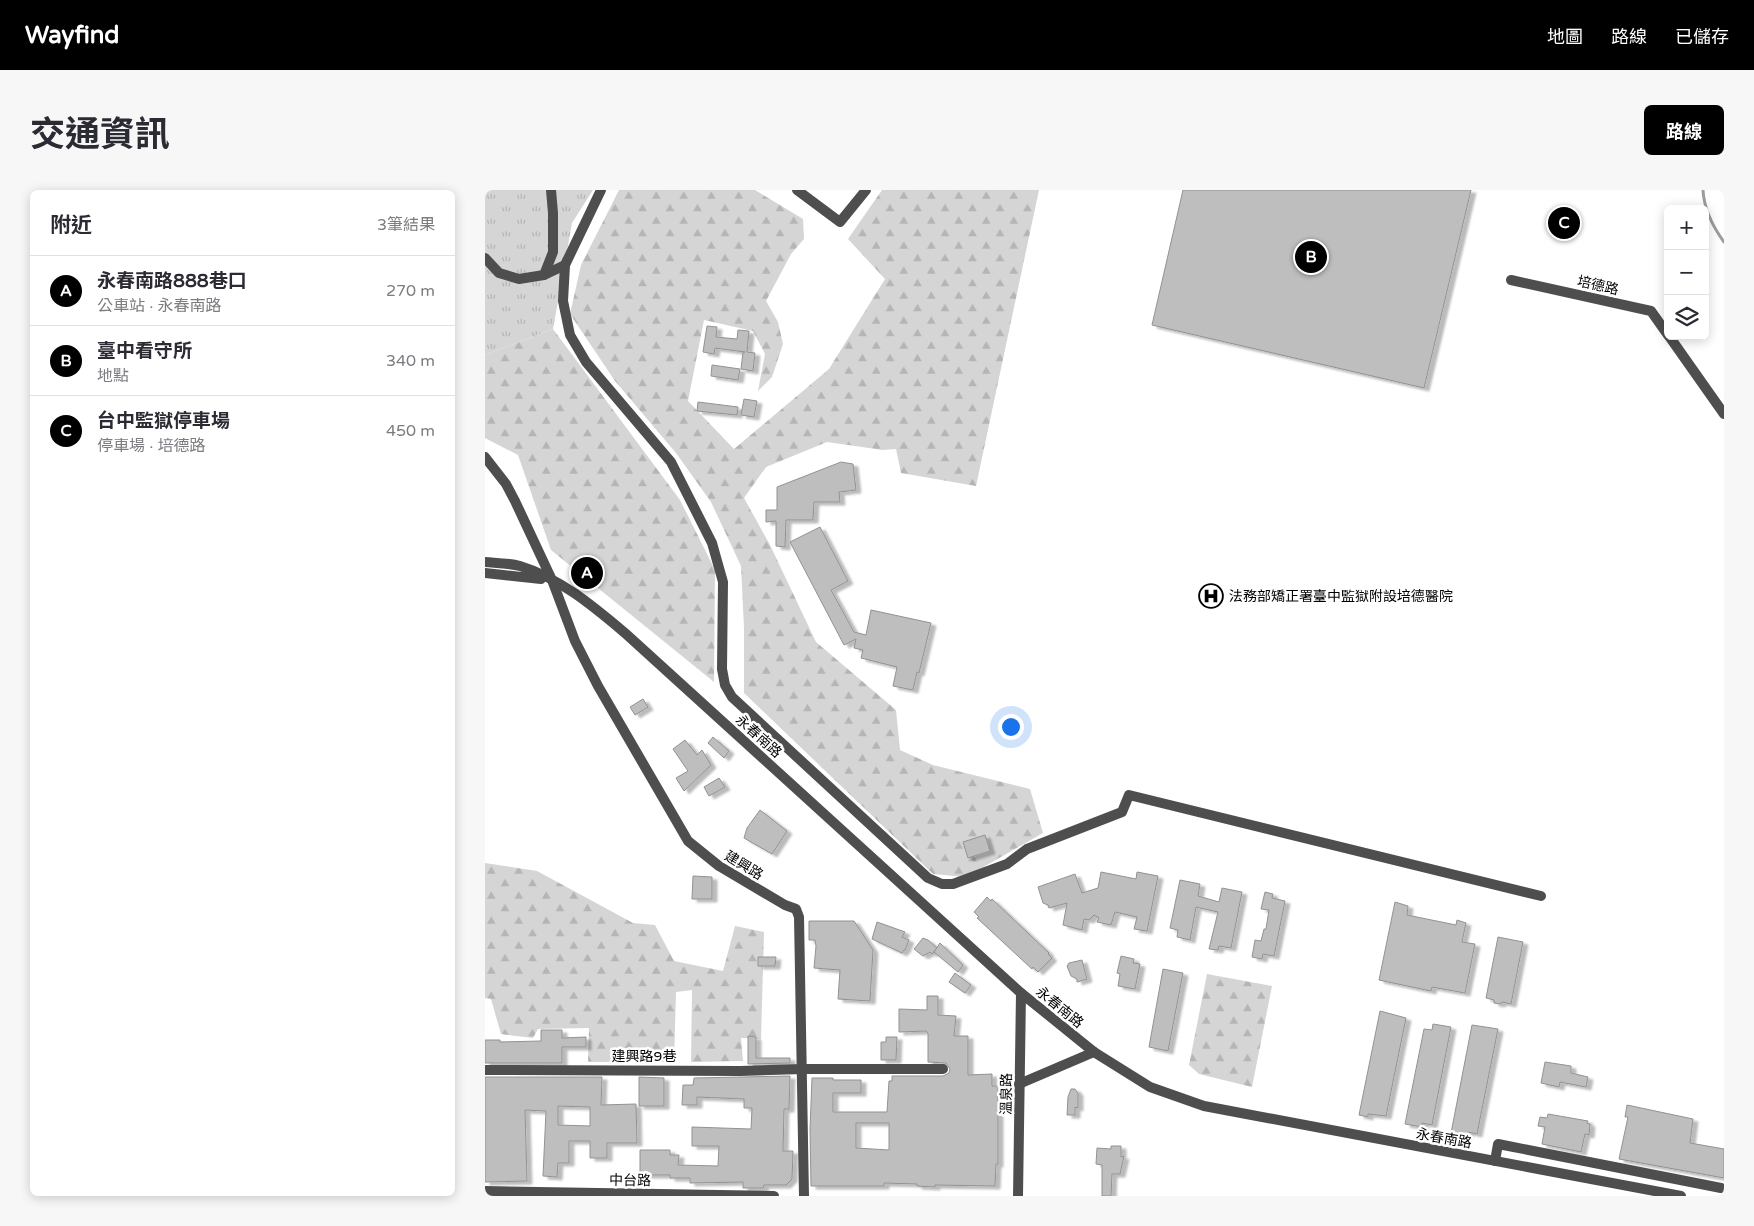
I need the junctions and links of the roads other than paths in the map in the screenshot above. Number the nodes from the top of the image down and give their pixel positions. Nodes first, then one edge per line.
1 (551, 190) edge
2 (601, 190) edge
3 (797, 190) edge
4 (866, 190) edge
5 (485, 258) edge
6 (565, 265) junction
7 (544, 276) junction
8 (1511, 280) dead end
9 (1664, 330) edge
10 (1671, 340) edge
11 (1724, 414) edge
12 (485, 458) edge
13 (485, 562) edge
14 (485, 573) edge
15 (552, 580) junction
16 (1541, 896) dead end
17 (1021, 993) junction
18 (1094, 1052) junction
19 (803, 1069) junction
20 (943, 1069) dead end
21 (485, 1070) edge
22 (1019, 1084) junction
23 (1495, 1161) junction
24 (1721, 1188) dead end
25 (485, 1191) edge
26 (775, 1196) edge
27 (804, 1196) edge
28 (1018, 1196) edge
29 (1681, 1196) edge

1 - 7 street
2 - 6 street
3 - 4 street
5 - 7 street
6 - 7 street
6 - 16 street
8 - 9 street, 培德路
10 - 11 street, 培德路
12 - 15 street
13 - 15 street, 永春南路
14 - 15 street, 永春南路
15 - 17 street, 永春南路
15 - 19 street, 建興路
17 - 18 street, 永春南路
17 - 22 street, 溫泉路
18 - 22 street
18 - 23 street, 永春南路
19 - 20 street, 建興路9巷
19 - 21 street, 建興路9巷
19 - 27 street, 建興路
22 - 28 street, 溫泉路
23 - 24 street
23 - 29 street, 永春南路
25 - 26 street, 中台路

